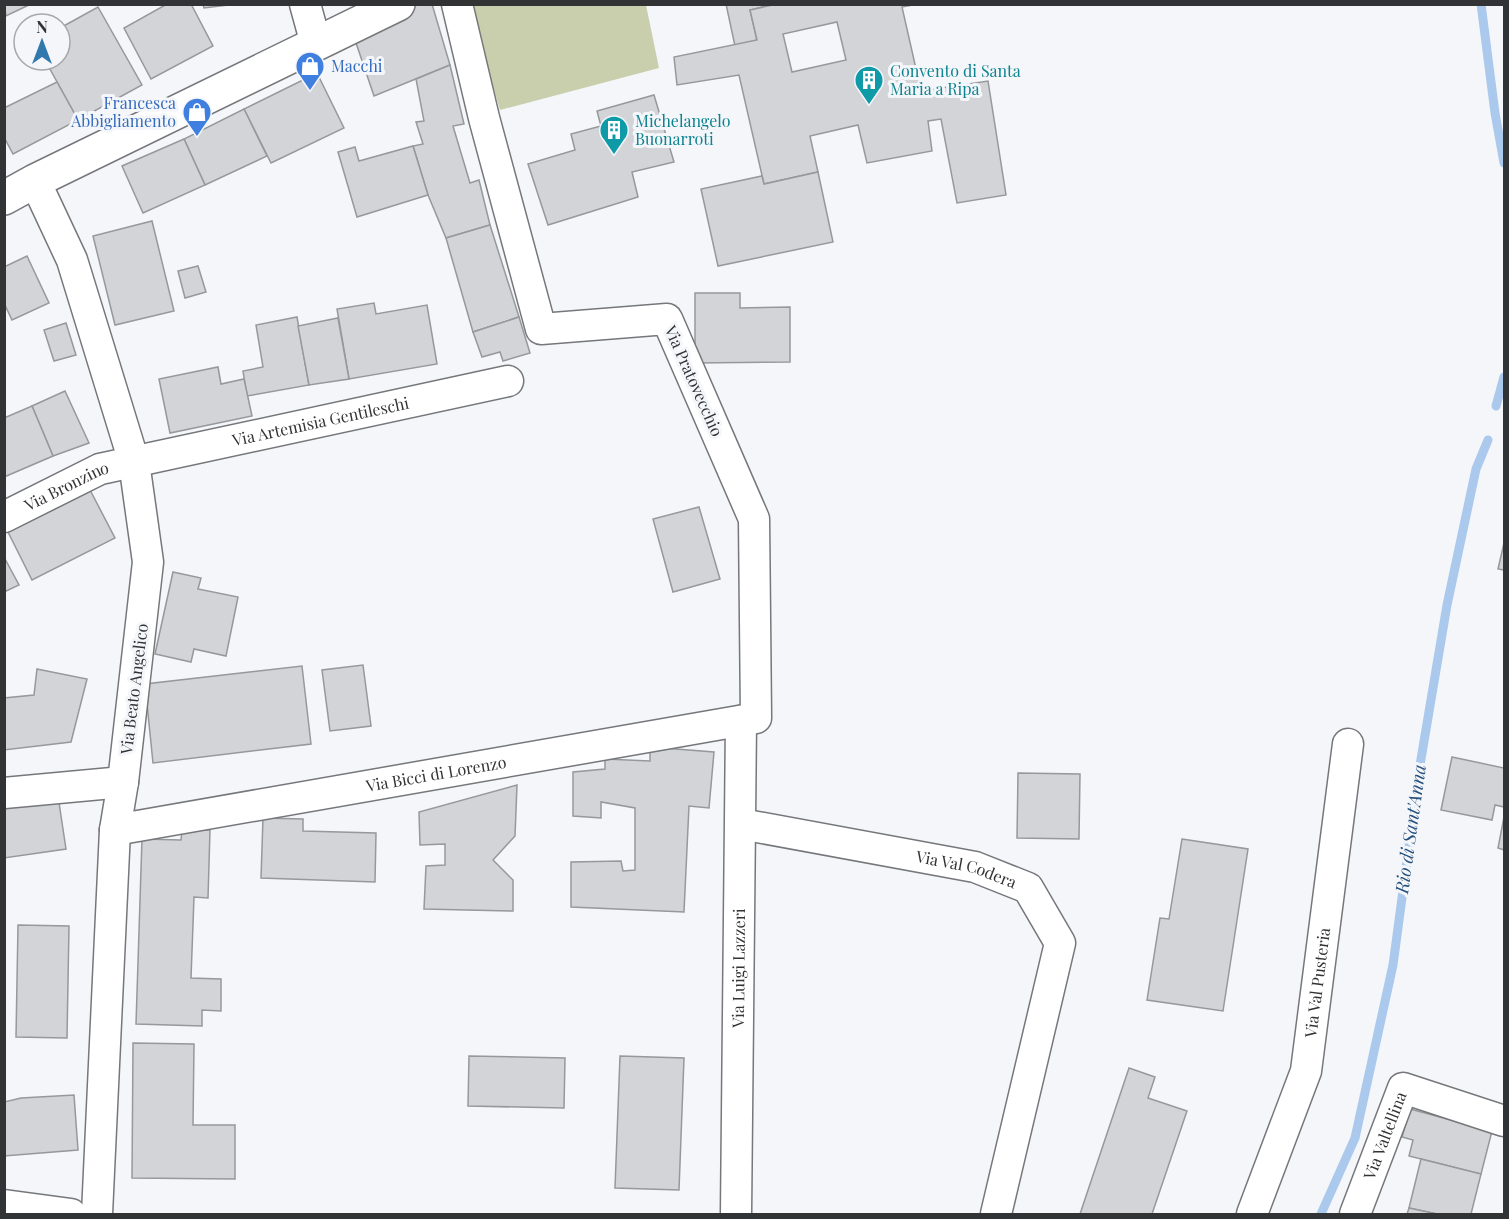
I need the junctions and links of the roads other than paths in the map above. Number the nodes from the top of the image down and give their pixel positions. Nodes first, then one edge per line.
1 (305, 4) edge
2 (398, 4) edge
3 (458, 4) edge
4 (316, 45) junction
5 (35, 181) junction
6 (4, 198) edge
7 (508, 381) dead end
8 (134, 462) junction
9 (4, 517) edge
10 (749, 719) junction
11 (1348, 744) dead end
12 (123, 782) junction
13 (4, 793) edge
14 (741, 824) junction
15 (115, 830) junction
16 (1504, 1121) edge
17 (4, 1205) edge
18 (71, 1215) edge
19 (97, 1215) edge
20 (736, 1215) edge
21 (996, 1215) edge
22 (1252, 1215) edge
23 (1355, 1215) edge

1 - 4 street
2 - 4 main road
3 - 10 street, Via Pratovecchio
4 - 5 main road
5 - 6 main road
5 - 8 street, Via Beato Angelico
7 - 8 street, Via Artemisia Gentileschi
8 - 9 street, Via Bronzino
8 - 12 street, Via Beato Angelico
10 - 14 street, Via Luigi Lazzeri
10 - 15 street, Via Bicci di Lorenzo
11 - 22 street, Via Val Pusteria
12 - 13 street
12 - 15 street, Via Beato Angelico
14 - 20 street, Via Luigi Lazzeri
14 - 21 street, Via Val Codera
15 - 19 street, Via Beato Angelico
16 - 23 street, Via Valtellina
17 - 18 street

